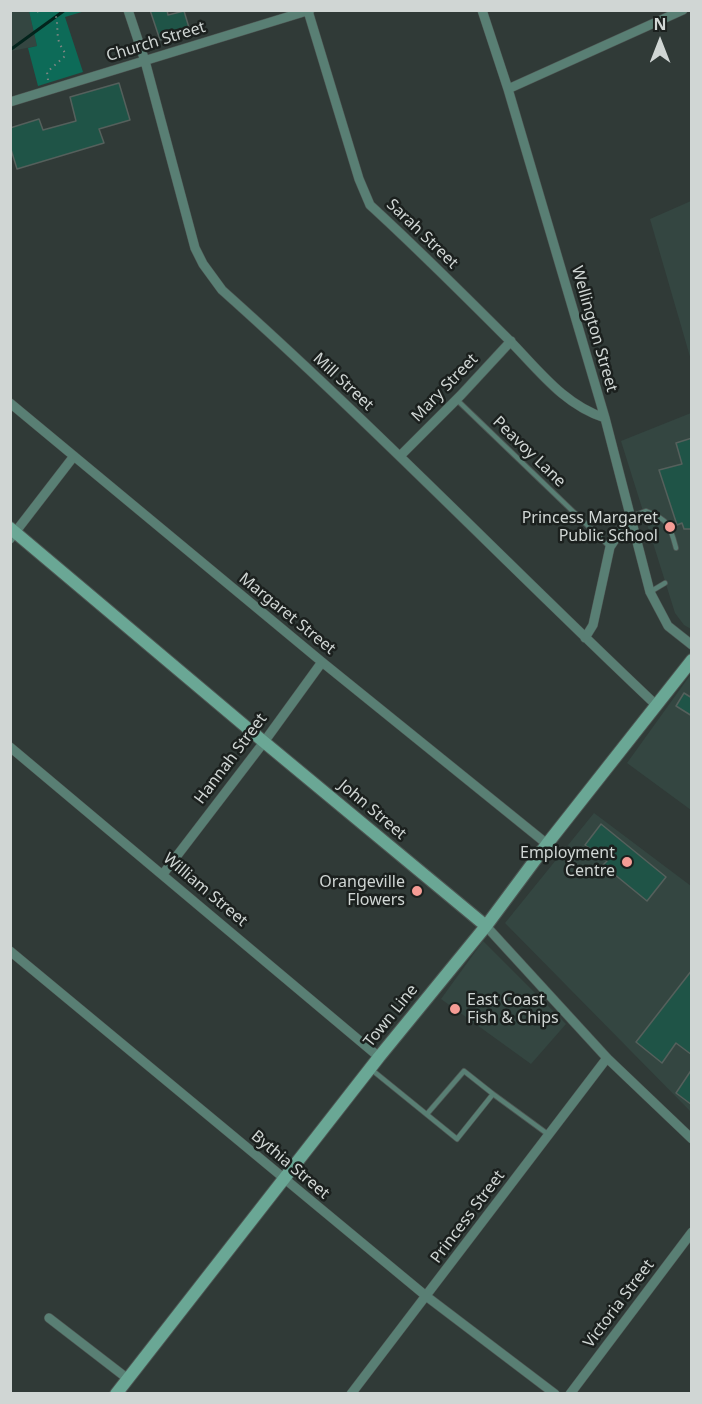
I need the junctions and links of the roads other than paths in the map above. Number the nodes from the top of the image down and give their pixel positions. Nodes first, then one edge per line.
1 (128, 10) edge
2 (482, 10) edge
3 (683, 10) edge
4 (309, 11) edge
5 (145, 61) junction
6 (508, 89) junction
7 (10, 102) edge
8 (511, 341) junction
9 (456, 399) junction
10 (10, 403) edge
11 (605, 418) junction
12 (74, 456) junction
13 (400, 456) junction
14 (630, 517) junction
15 (12, 533) edge
16 (610, 548) junction
17 (676, 548) dead end
18 (665, 583) dead end
19 (650, 592) junction
20 (585, 638) junction
21 (692, 645) edge
22 (692, 660) edge
23 (322, 662) junction
24 (656, 704) junction
25 (264, 742) junction
26 (10, 747) edge
27 (547, 844) junction
28 (163, 874) junction
29 (486, 926) junction
30 (10, 951) edge
31 (379, 1057) junction
32 (607, 1058) junction
33 (370, 1069) junction
34 (494, 1094) junction
35 (427, 1114) junction
36 (549, 1135) junction
37 (692, 1139) edge
38 (283, 1179) junction
39 (692, 1232) edge
40 (426, 1296) junction
41 (50, 1318) dead end
42 (128, 1379) junction
43 (116, 1394) edge
44 (351, 1394) edge
45 (555, 1394) edge
46 (570, 1394) edge

1 - 5 street, Mill Street
2 - 6 street, Wellington Street
3 - 6 street
4 - 5 street, Church Street
4 - 8 street, Sarah Street
5 - 7 street, Church Street
5 - 13 street, Mill Street
6 - 11 street, Wellington Street
8 - 9 street, Mary Street
8 - 11 street, Sarah Street
9 - 13 street, Mary Street
9 - 16 lane, Peavoy Lane
10 - 12 street, Margaret Street
11 - 14 street, Wellington Street
12 - 15 street
12 - 23 street, Margaret Street
13 - 20 street, Mill Street
14 - 16 street
14 - 17 lane
14 - 19 street, Wellington Street
15 - 25 main road, John Street
16 - 20 street
18 - 19 lane
19 - 21 street, Wellington Street
20 - 24 street, Mill Street
22 - 24 main road, Town Line
23 - 25 street, Hannah Street
23 - 27 street, Margaret Street
24 - 27 main road, Town Line
25 - 28 street, Hannah Street
25 - 29 main road, John Street
26 - 28 street, William Street
27 - 29 main road, Town Line
28 - 31 street, William Street
29 - 31 main road, Town Line
29 - 32 street, John Street
30 - 38 street, Bythia Street
31 - 33 main road, Town Line
32 - 36 street, Princess Street
32 - 37 street, John Street
33 - 35 lane
33 - 38 main road, Town Line
34 - 35 lane
34 - 35 lane
34 - 36 lane
36 - 40 street, Princess Street
38 - 40 street, Bythia Street
38 - 42 main road, Town Line
39 - 46 street, Victoria Street
40 - 44 street, Princess Street
40 - 45 street, Bythia Street
41 - 42 street
42 - 43 main road, Town Line

